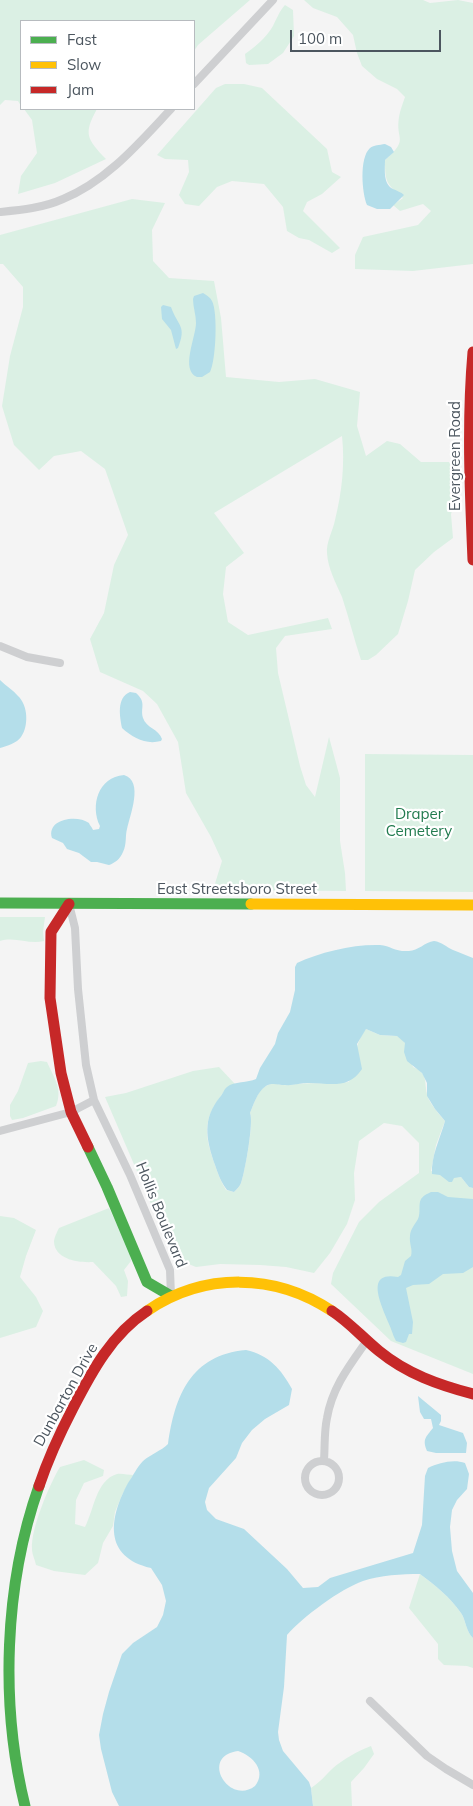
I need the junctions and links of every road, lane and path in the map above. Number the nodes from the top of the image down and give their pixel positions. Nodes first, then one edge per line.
1 (273, 0) edge
2 (195, 83) edge
3 (170, 110) edge
4 (0, 212) edge
5 (473, 352) edge
6 (473, 560) edge
7 (0, 646) edge
8 (60, 663) dead end
9 (0, 903) edge
10 (69, 904) junction
11 (473, 905) edge
12 (94, 1100) junction
13 (71, 1112) junction
14 (0, 1131) edge
15 (171, 1296) junction
16 (366, 1342) junction
17 (473, 1394) edge
18 (324, 1460) junction
19 (370, 1701) dead end
20 (473, 1785) edge
21 (24, 1806) edge

1 - 2 street
3 - 4 street
5 - 6 street, Evergreen Road
7 - 8 street
9 - 10 street, East Streetsboro Street
10 - 11 street, East Streetsboro Street
10 - 12 street, Hollis Boulevard
10 - 13 street
12 - 13 street
12 - 15 street, Hollis Boulevard
13 - 14 street
13 - 15 street
15 - 16 street, Dunbarton Drive
15 - 21 street, Dunbarton Drive
16 - 17 street, Dunbarton Drive
16 - 18 street
18 - 18 street
19 - 20 street

